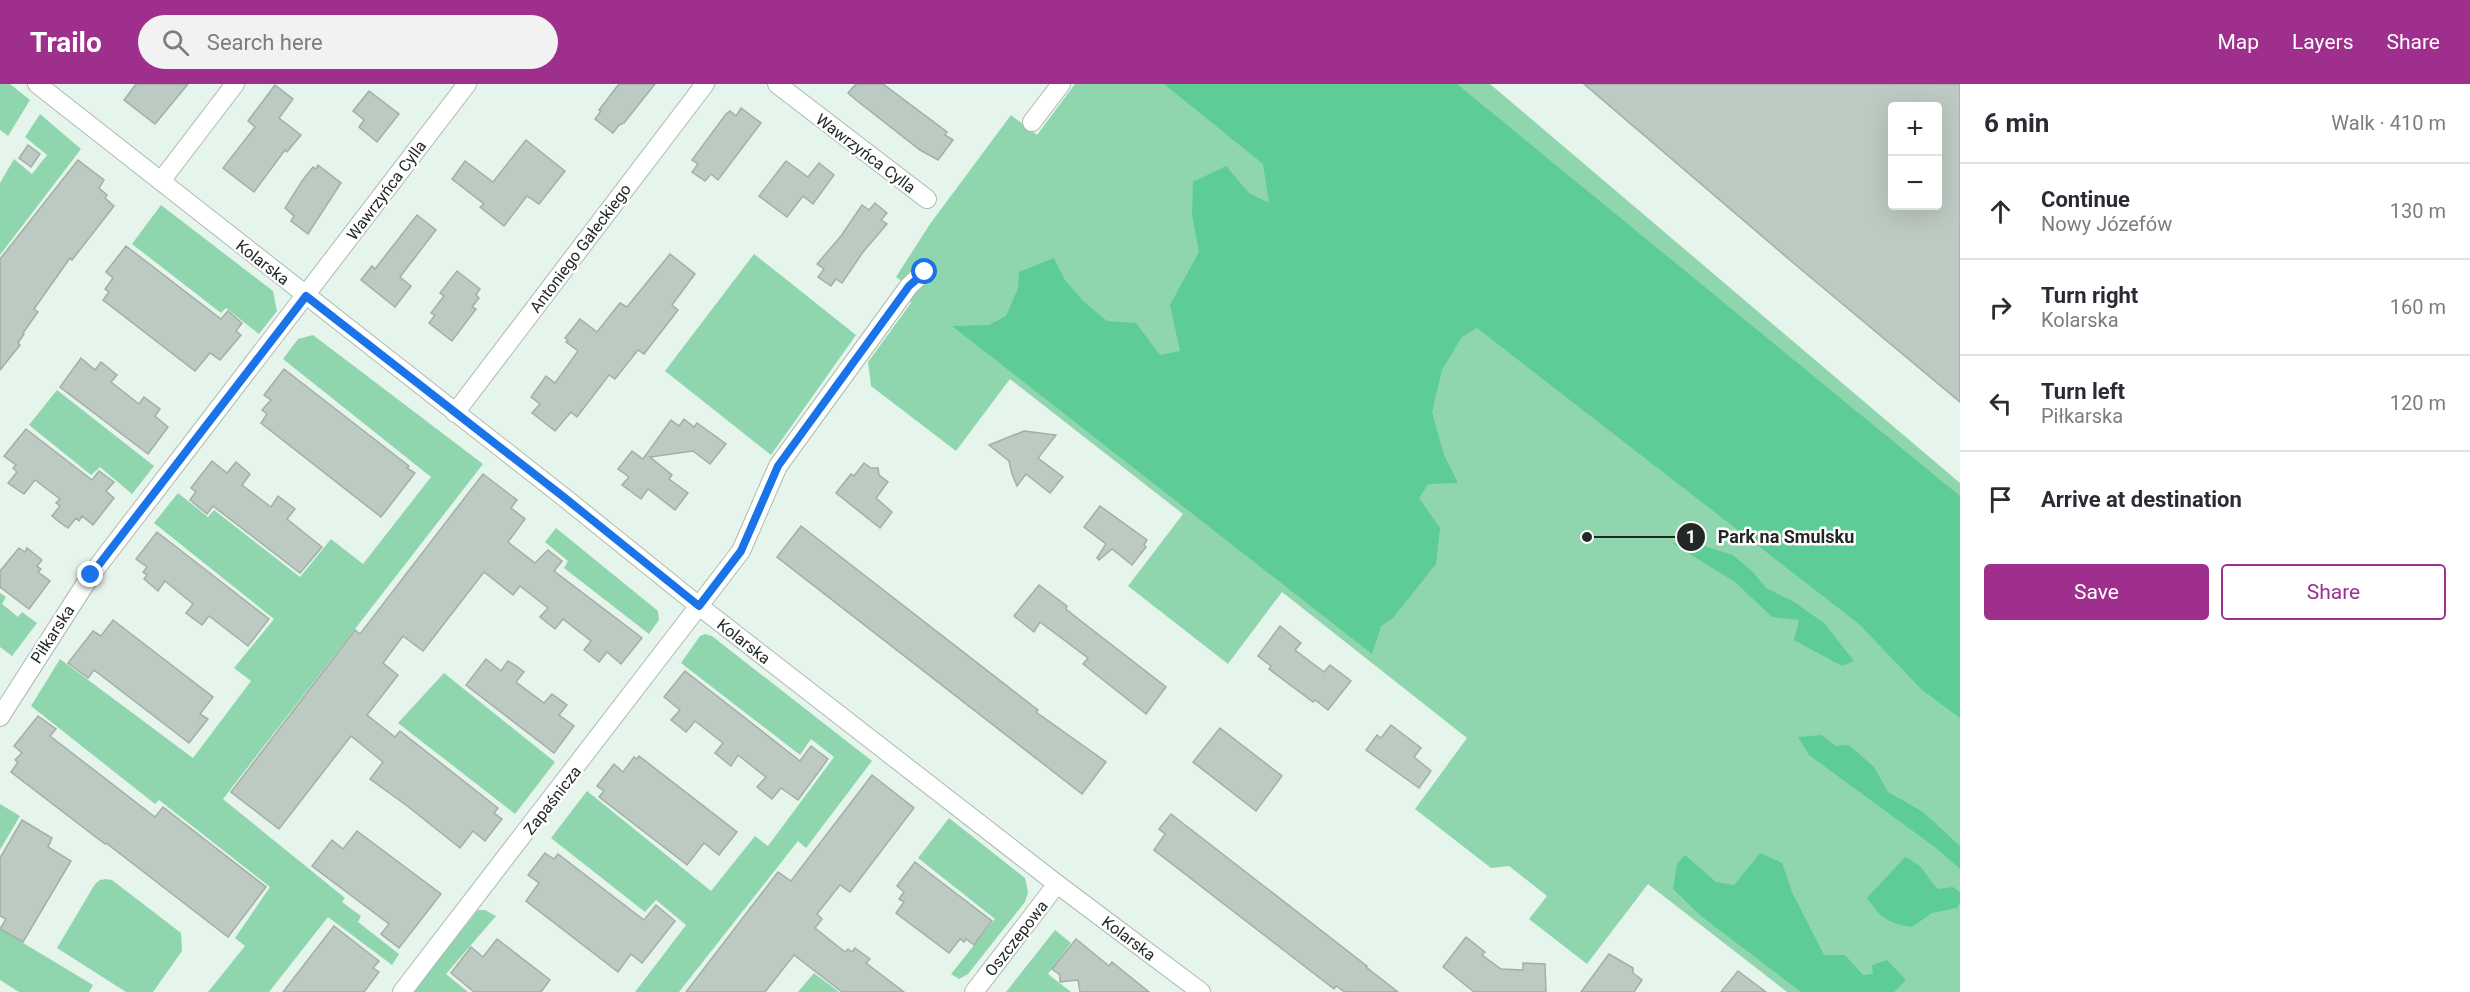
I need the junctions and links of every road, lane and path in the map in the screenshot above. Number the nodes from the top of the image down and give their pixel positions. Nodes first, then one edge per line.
1 (36, 84) edge
2 (235, 84) edge
3 (467, 84) edge
4 (705, 84) edge
5 (777, 84) edge
6 (1060, 84) edge
7 (1032, 122) dead end
8 (160, 181) junction
9 (927, 199) dead end
10 (925, 272) dead end
11 (306, 296) junction
12 (455, 413) junction
13 (699, 606) junction
14 (0, 717) edge
15 (1057, 884) junction
16 (402, 992) edge
17 (974, 992) edge
18 (1201, 992) edge

1 - 8 street, Kolarska
2 - 8 street
3 - 11 street, Wawrzyńca Cylla
4 - 12 street, Antoniego Gałeckiego
5 - 9 street, Wawrzyńca Cylla
6 - 7 street
8 - 11 street, Kolarska
10 - 13 street, Zapaśnicza
11 - 12 street, Kolarska
11 - 14 street, Piłkarska
12 - 13 street, Kolarska
13 - 15 street, Kolarska
13 - 16 street, Zapaśnicza
15 - 17 street, Oszczepowa
15 - 18 street, Kolarska

